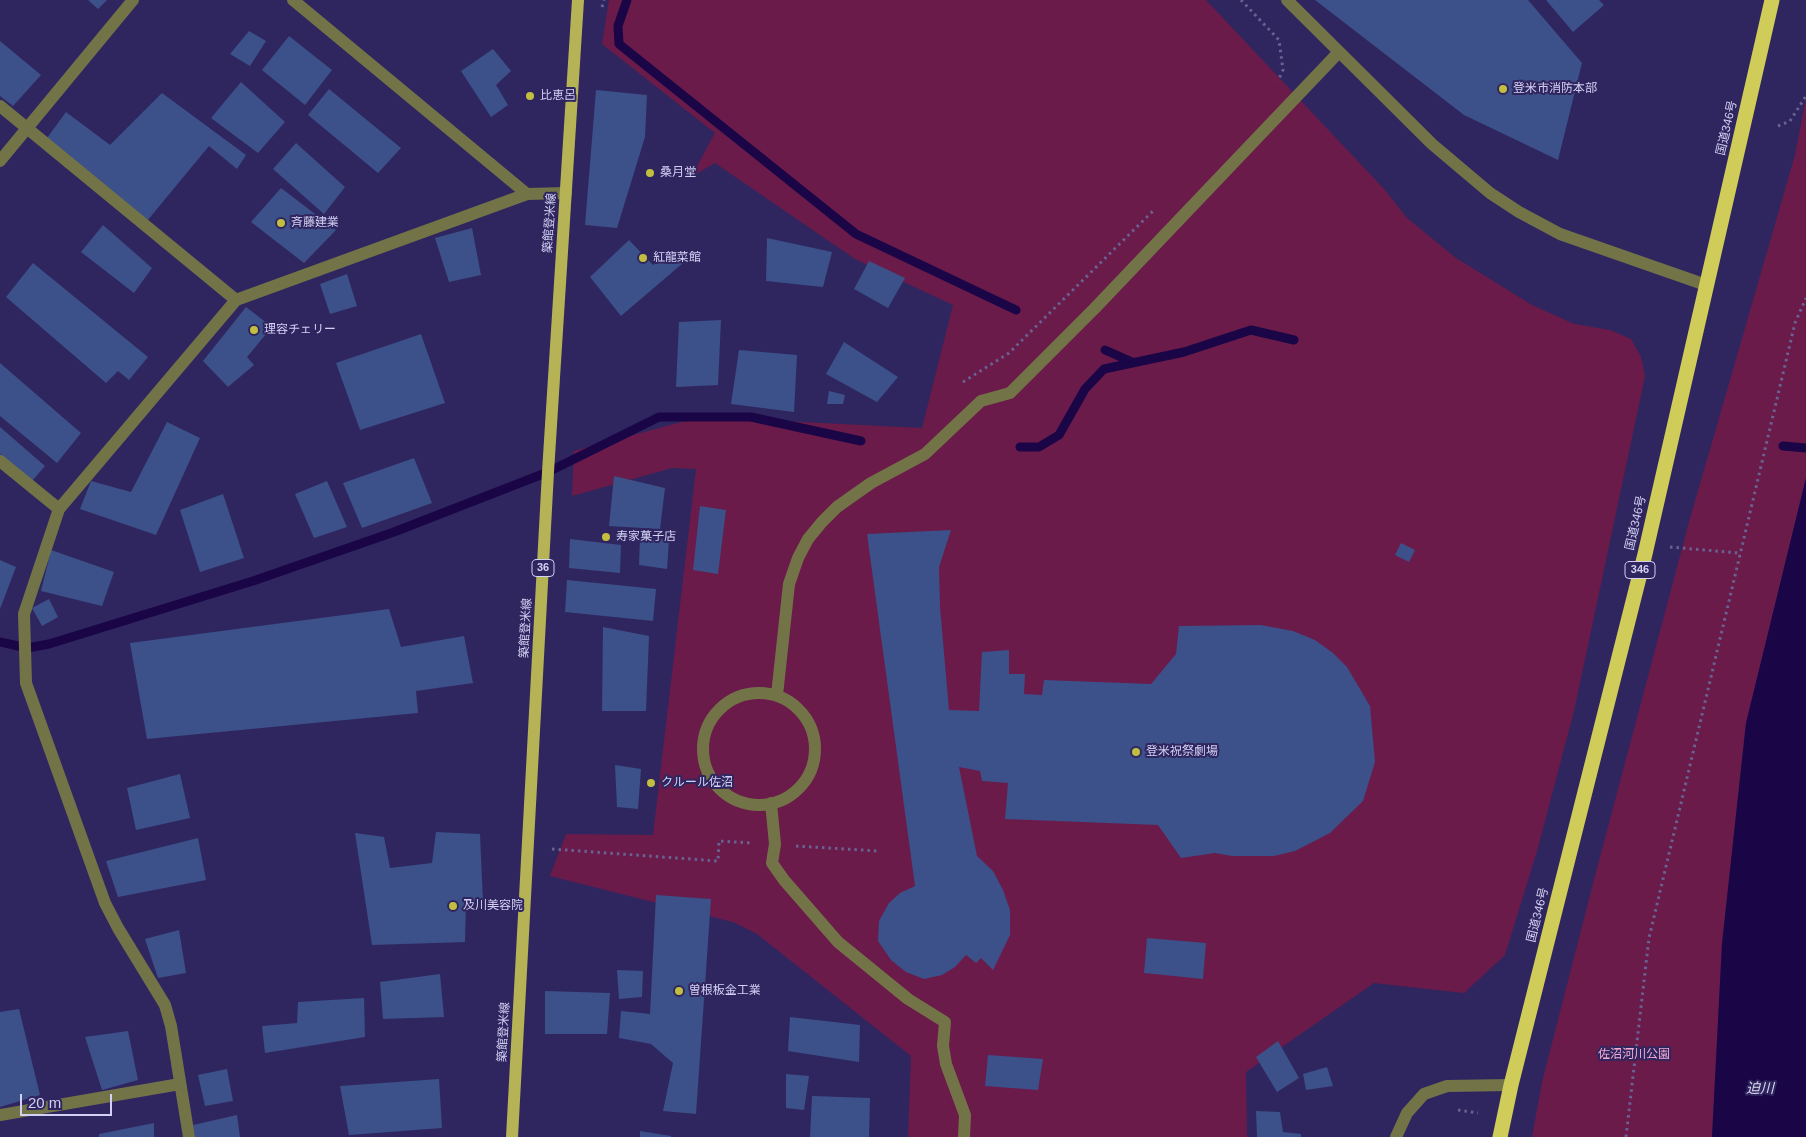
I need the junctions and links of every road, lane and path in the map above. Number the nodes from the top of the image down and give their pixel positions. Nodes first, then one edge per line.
1 (133, 0) edge
2 (293, 0) edge
3 (578, 0) edge
4 (1241, 0) edge
5 (1287, 0) edge
6 (1772, 0) edge
7 (1339, 52) junction
8 (1277, 84) dead end
9 (1806, 96) edge
10 (0, 106) edge
11 (1778, 126) dead end
12 (27, 128) junction
13 (0, 161) edge
14 (566, 193) junction
15 (527, 194) junction
16 (1162, 202) dead end
17 (1706, 285) junction
18 (1806, 298) edge
19 (236, 300) junction
20 (963, 382) dead end
21 (0, 460) edge
22 (59, 509) junction
23 (1670, 547) dead end
24 (1739, 553) junction
25 (777, 695) junction
26 (771, 803) junction
27 (775, 844) junction
28 (552, 849) dead end
29 (878, 851) dead end
30 (180, 1084) junction
31 (1510, 1085) junction
32 (1455, 1109) dead end
33 (1478, 1113) dead end
34 (0, 1115) edge
35 (189, 1137) edge
36 (512, 1137) edge
37 (964, 1137) edge
38 (1396, 1137) edge
39 (1500, 1137) edge
40 (1626, 1137) edge

1 - 12 street
2 - 15 street
3 - 14 main road, 築館登米線 / 36
4 - 8 path
5 - 7 street
6 - 17 highway, 国道346号 / 346
7 - 17 street
7 - 25 street
9 - 11 path
10 - 12 street
12 - 13 street
12 - 19 street
14 - 15 street
14 - 36 main road, 築館登米線 / 36
15 - 19 street
16 - 20 path
17 - 31 highway, 国道346号 / 346
18 - 24 path
19 - 22 street
21 - 22 street
22 - 30 street
23 - 24 path
24 - 40 path
25 - 26 street
25 - 26 street
26 - 27 street
27 - 28 path
27 - 29 path
27 - 37 street
30 - 34 street
30 - 35 street
31 - 38 street
31 - 39 highway, 国道346号 / 346
32 - 33 path

